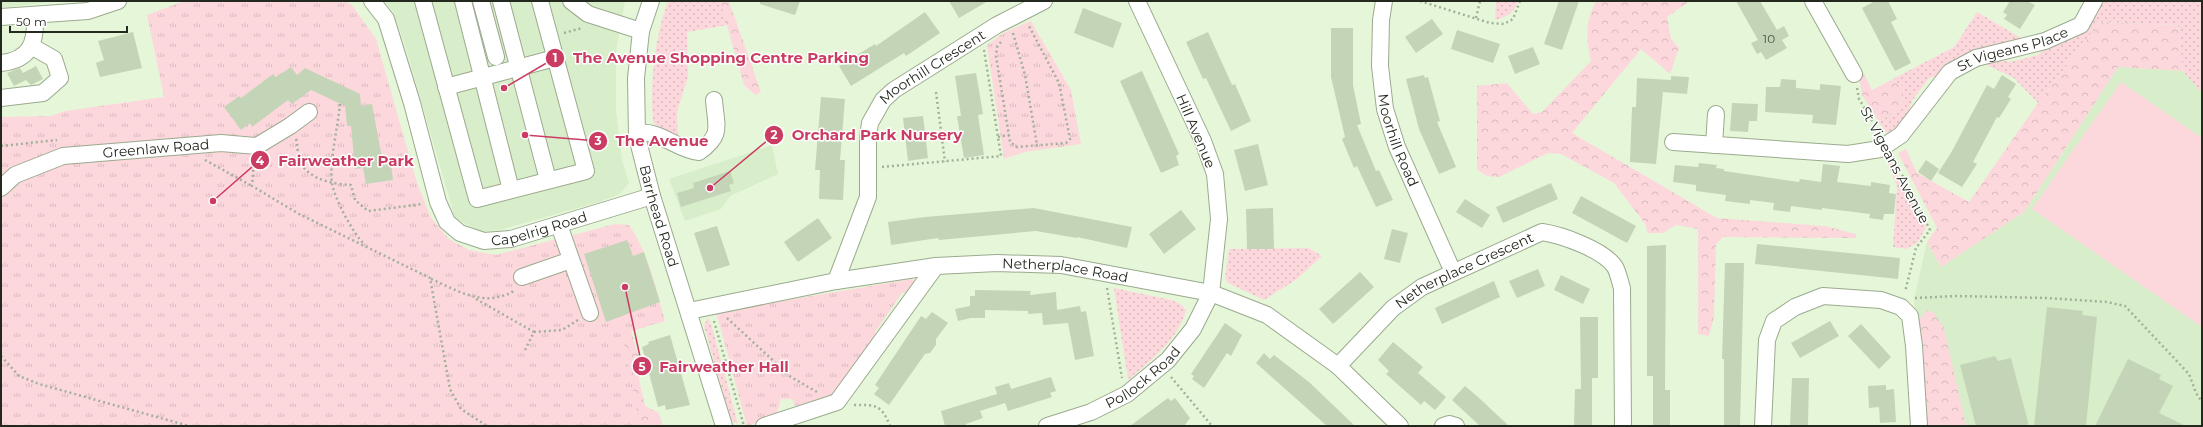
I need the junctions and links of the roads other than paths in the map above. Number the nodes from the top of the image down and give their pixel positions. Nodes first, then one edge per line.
1 (118, 1) edge
2 (372, 1) edge
3 (423, 1) edge
4 (463, 1) edge
5 (481, 1) edge
6 (501, 1) edge
7 (540, 1) edge
8 (571, 1) edge
9 (652, 1) edge
10 (1044, 1) edge
11 (1137, 1) edge
12 (1384, 1) edge
13 (1813, 1) edge
14 (2094, 1) edge
15 (35, 16) junction
16 (1, 18) edge
17 (641, 31) junction
18 (31, 46) junction
19 (496, 57) dead end
20 (555, 58) junction
21 (1, 63) edge
22 (518, 68) junction
23 (1854, 74) road end
24 (484, 77) junction
25 (446, 87) junction
26 (1, 98) edge
27 (714, 100) dead end
28 (308, 112) dead end
29 (1716, 114) dead end
30 (637, 133) junction
31 (1673, 142) dead end
32 (1714, 145) junction
33 (548, 180) junction
34 (1, 188) edge
35 (511, 190) junction
36 (652, 196) junction
37 (559, 225) junction
38 (571, 260) junction
39 (936, 266) junction
40 (1453, 272) junction
41 (522, 277) road end
42 (836, 281) junction
43 (1211, 293) junction
44 (689, 311) junction
45 (590, 312) road end
46 (1338, 366) junction
47 (724, 426) edge
48 (764, 426) edge
49 (1047, 426) edge
50 (1400, 426) edge
51 (1443, 426) edge
52 (1456, 426) edge
53 (1623, 426) edge
54 (1763, 426) edge
55 (1919, 426) edge

1 - 15 street
2 - 37 street, Capelrig Road
3 - 25 street
4 - 24 street
5 - 19 street
6 - 22 street
7 - 20 street
8 - 17 street
9 - 17 street, Barrhead Road
10 - 42 street, Moorhill Crescent
11 - 43 street, Hill Avenue
12 - 40 street, Moorhill Road
13 - 23 street
14 - 32 street, St Vigeans Place
15 - 16 street
15 - 18 street
17 - 30 street, Barrhead Road
18 - 21 street
18 - 26 street
20 - 22 street
20 - 33 street
22 - 24 street
22 - 33 street
24 - 25 street
24 - 35 street
25 - 35 street
27 - 30 street
28 - 34 street, Greenlaw Road
29 - 32 street
30 - 36 street, Barrhead Road
31 - 32 street, St Vigeans Place
33 - 35 street
36 - 37 street, Capelrig Road
36 - 44 street, Barrhead Road
37 - 38 street
38 - 41 street
38 - 45 street
39 - 42 street, Netherplace Road
39 - 43 street, Netherplace Road
39 - 48 street
40 - 46 street, Netherplace Crescent
40 - 53 street, Netherplace Crescent
42 - 44 street, Netherplace Road
43 - 46 street, Netherplace Road
43 - 49 street, Pollock Road
44 - 47 street, Barrhead Road
46 - 50 street, Netherplace Road
51 - 52 street
54 - 55 street

